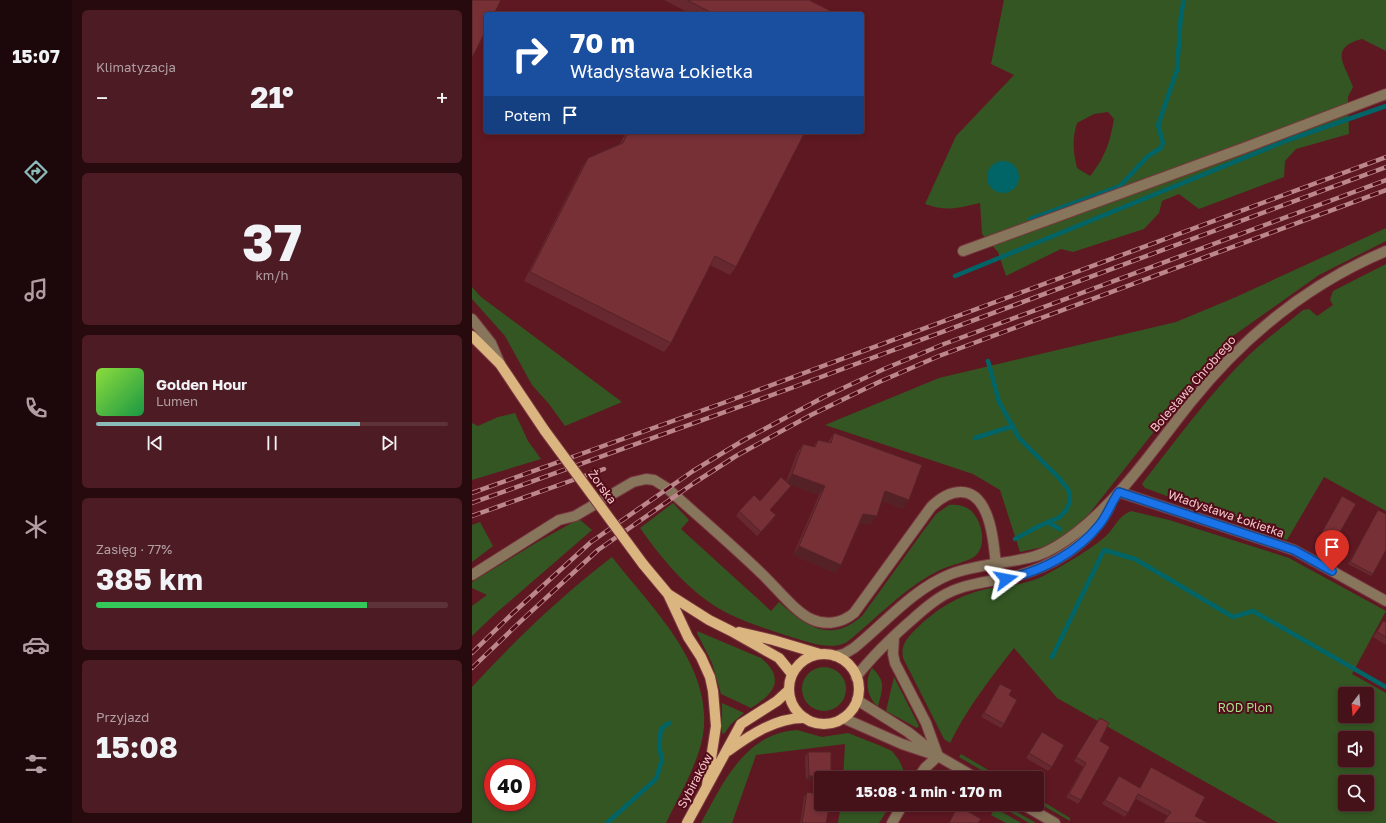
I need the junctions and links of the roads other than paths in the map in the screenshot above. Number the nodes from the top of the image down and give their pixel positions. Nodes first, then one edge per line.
1 (1386, 94) edge
2 (963, 251) dead end
3 (1386, 251) edge
4 (472, 319) edge
5 (472, 336) edge
6 (500, 364) junction
7 (1117, 495) junction
8 (995, 563) junction
9 (472, 575) edge
10 (997, 580) junction
11 (668, 594) junction
12 (1386, 601) edge
13 (731, 631) junction
14 (894, 636) junction
15 (820, 654) junction
16 (835, 656) junction
17 (792, 674) junction
18 (856, 677) junction
19 (789, 690) junction
20 (857, 700) junction
21 (805, 718) junction
22 (843, 718) junction
23 (726, 752) junction
24 (938, 756) junction
25 (923, 771) edge
26 (964, 771) edge
27 (707, 786) junction
28 (899, 811) edge
29 (1034, 811) edge
30 (687, 823) edge
31 (892, 823) edge
32 (1055, 823) edge

1 - 2 street
3 - 7 street, Bolesława Chrobrego
4 - 6 street
5 - 6 main road, Żorska
6 - 11 main road, Żorska, bridge
7 - 8 street, Bolesława Chrobrego
7 - 10 street, Bolesława Chrobrego
7 - 12 street, Władysława Łokietka
8 - 9 street
8 - 10 street
8 - 16 street, Bolesława Chrobrego
10 - 14 street, Bolesława Chrobrego
11 - 13 main road, Żorska
11 - 27 main road
13 - 15 main road, Żorska
13 - 17 main road, Żorska
14 - 18 street, Bolesława Chrobrego
14 - 24 street
15 - 16 main road
15 - 17 main road
16 - 18 main road
17 - 19 main road
18 - 20 main road
19 - 21 main road
19 - 23 main road, Sybiraków
20 - 22 main road
20 - 24 street
21 - 22 main road
21 - 23 main road, Sybiraków
22 - 24 street
23 - 27 main road, Sybiraków
24 - 25 street
24 - 26 street
27 - 30 main road, Sybiraków
28 - 31 street
29 - 32 street

